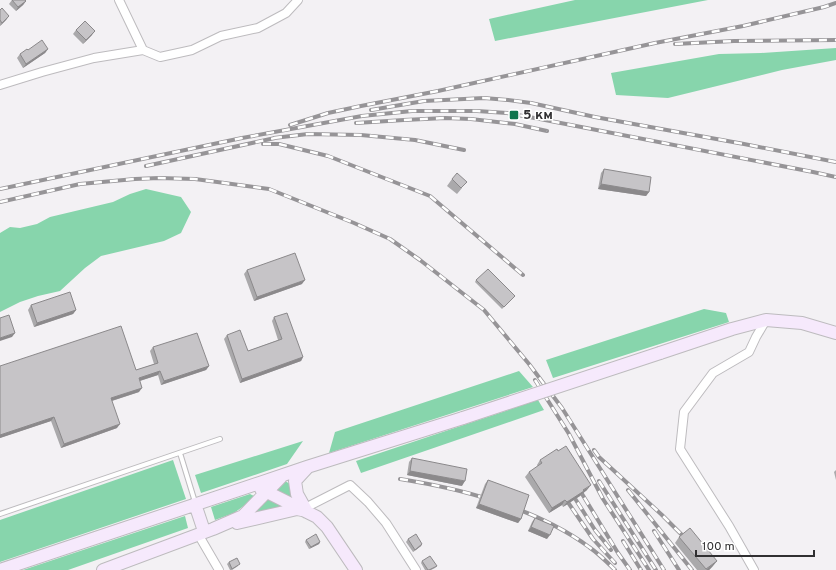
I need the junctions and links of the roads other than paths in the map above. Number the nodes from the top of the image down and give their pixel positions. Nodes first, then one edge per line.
1 (119, 0) edge
2 (298, 0) edge
3 (142, 50) junction
4 (0, 85) edge
5 (766, 320) junction
6 (836, 333) edge
7 (220, 439) dead end
8 (180, 453) junction
9 (307, 467) junction
10 (283, 475) junction
11 (252, 485) junction
12 (266, 492) junction
13 (195, 504) junction
14 (306, 510) junction
15 (0, 514) edge
16 (205, 531) junction
17 (0, 570) edge
18 (103, 570) edge
19 (218, 570) edge
20 (356, 570) edge
21 (416, 570) edge
22 (754, 570) edge

1 - 3 street
2 - 3 street
3 - 4 street
5 - 6 main road
5 - 9 main road, bridge
5 - 22 street
7 - 8 lane
8 - 13 lane
8 - 15 lane
9 - 10 main road
9 - 14 main road
10 - 11 main road
10 - 12 main road
11 - 12 main road
11 - 13 main road
12 - 14 main road
12 - 16 main road
13 - 16 main road
13 - 17 main road
14 - 16 main road
14 - 20 main road
14 - 21 street
16 - 18 main road
16 - 19 street

